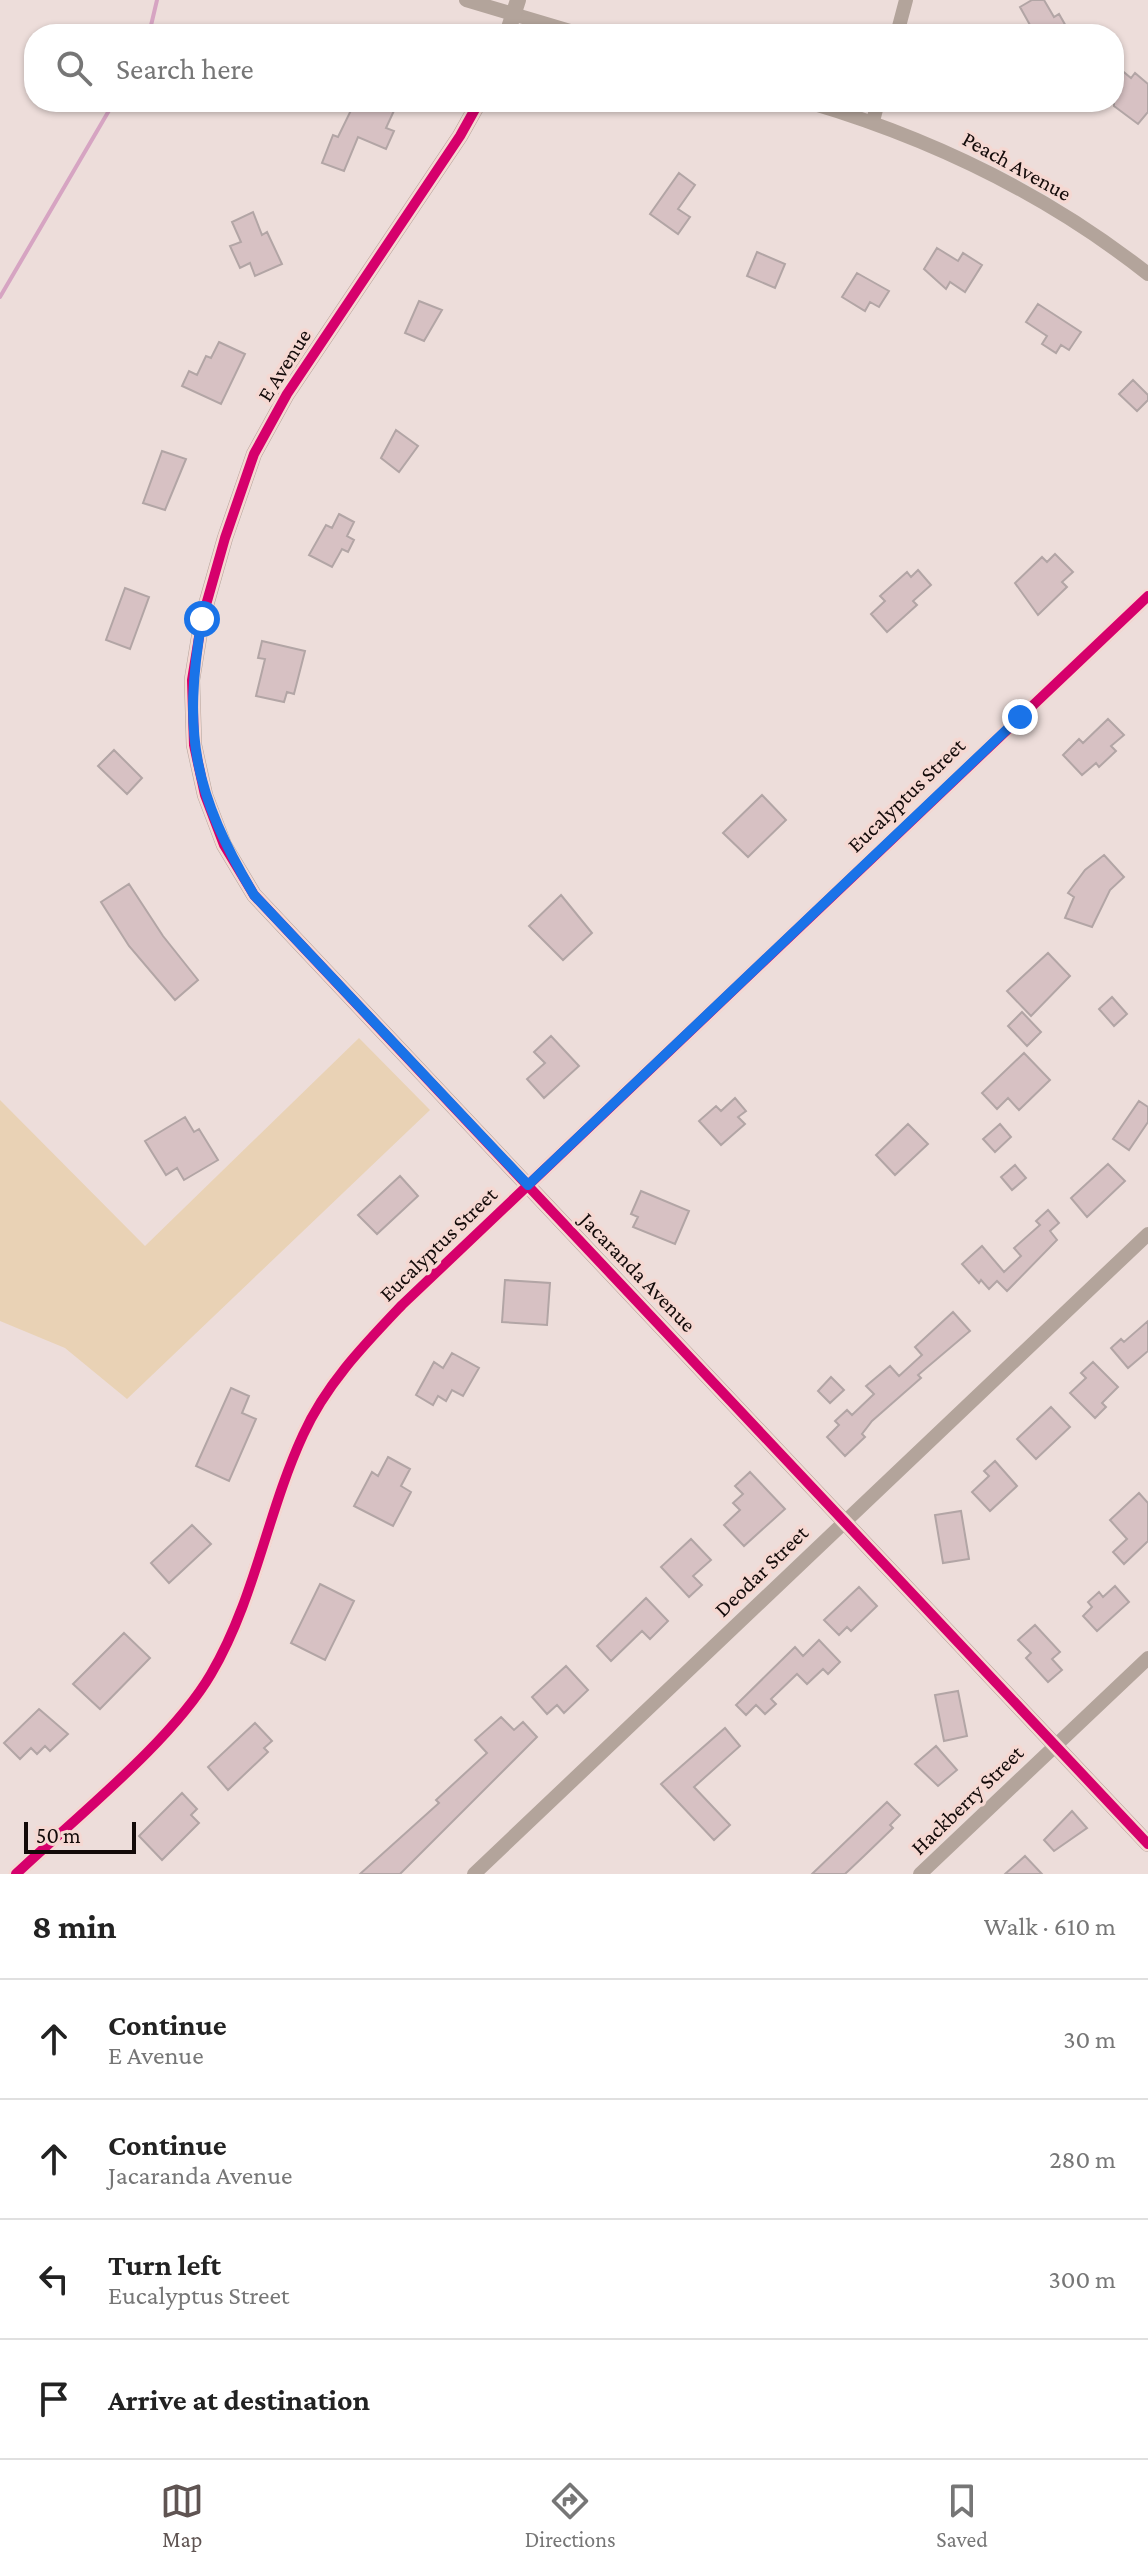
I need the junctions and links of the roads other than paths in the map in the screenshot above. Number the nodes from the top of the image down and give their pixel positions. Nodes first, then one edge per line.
1 (466, 0) edge
2 (906, 0) edge
3 (516, 7) edge
4 (556, 24) edge
5 (900, 24) edge
6 (473, 112) edge
7 (842, 112) edge
8 (875, 112) edge
9 (873, 121) junction
10 (1148, 274) edge
11 (1148, 596) edge
12 (192, 680) joint
13 (528, 1185) junction
14 (1148, 1234) edge
15 (846, 1520) junction
16 (1148, 1658) edge
17 (1055, 1745) junction
18 (1148, 1844) edge
19 (16, 1874) edge
20 (474, 1874) edge
21 (920, 1874) edge

1 - 3 street
2 - 5 street
3 - 4 street
6 - 12 street, E Avenue
7 - 9 street, Peach Avenue
8 - 9 street
9 - 10 street, Peach Avenue
11 - 13 street, Eucalyptus Street
12 - 13 street, Jacaranda Avenue
13 - 15 street, Jacaranda Avenue
13 - 19 street, Eucalyptus Street
14 - 15 street, Deodar Street
15 - 17 street, Jacaranda Avenue
15 - 20 street, Deodar Street
16 - 17 street, Hackberry Street
17 - 18 street, Jacaranda Avenue
17 - 21 street, Hackberry Street

